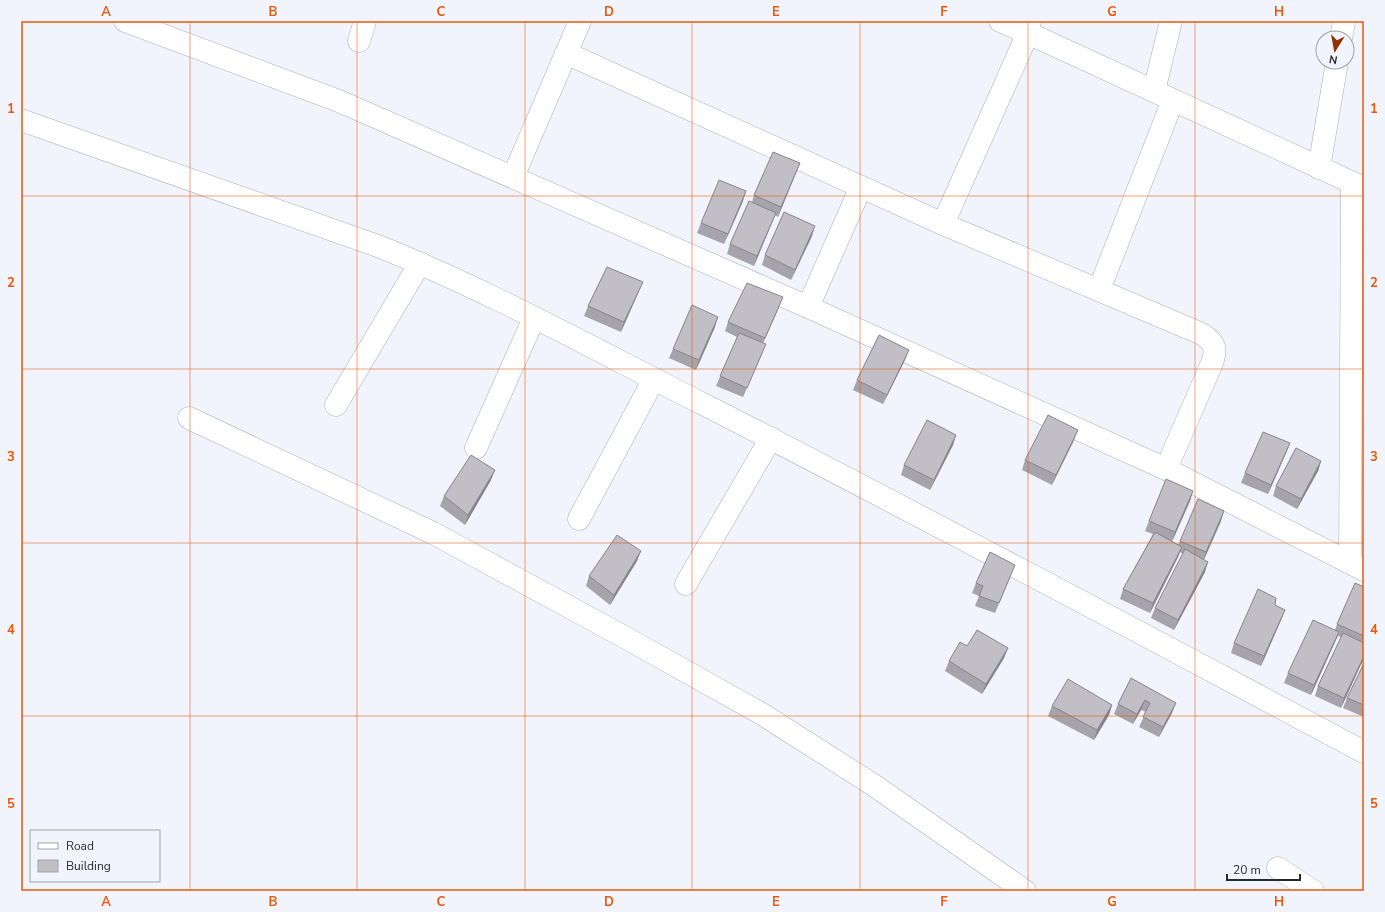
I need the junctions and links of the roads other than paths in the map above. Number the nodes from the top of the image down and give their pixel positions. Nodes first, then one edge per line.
1 (125, 21) edge
2 (580, 21) edge
3 (1000, 21) edge
4 (1171, 21) edge
5 (1029, 27) edge
6 (566, 53) junction
7 (1336, 70) edge
8 (1154, 91) junction
9 (1173, 100) junction
10 (21, 120) edge
11 (1319, 168) junction
12 (513, 177) junction
13 (1358, 186) edge
14 (861, 187) junction
15 (943, 224) junction
16 (420, 263) junction
17 (1099, 290) junction
18 (808, 307) junction
19 (534, 318) junction
20 (654, 379) junction
21 (336, 405) dead end
22 (189, 418) dead end
23 (771, 438) junction
24 (476, 448) dead end
25 (1166, 469) junction
26 (579, 519) dead end
27 (1357, 567) edge
28 (686, 584) dead end
29 (1364, 752) edge
30 (1278, 868) dead end
31 (1025, 891) edge
32 (1313, 891) edge

1 - 12 street
2 - 6 street
3 - 5 street
4 - 8 street
5 - 8 street
5 - 15 street
6 - 12 street
6 - 14 street
7 - 11 street
8 - 9 street
9 - 11 street
9 - 17 street
10 - 16 street
11 - 13 street
12 - 18 street
13 - 27 street
14 - 15 street
14 - 18 street
15 - 17 street
16 - 19 street
16 - 21 street
17 - 25 street
18 - 25 street
19 - 20 street
19 - 24 street
20 - 23 street
20 - 26 street
22 - 31 street
23 - 28 street
23 - 29 street
25 - 27 street
30 - 32 street

